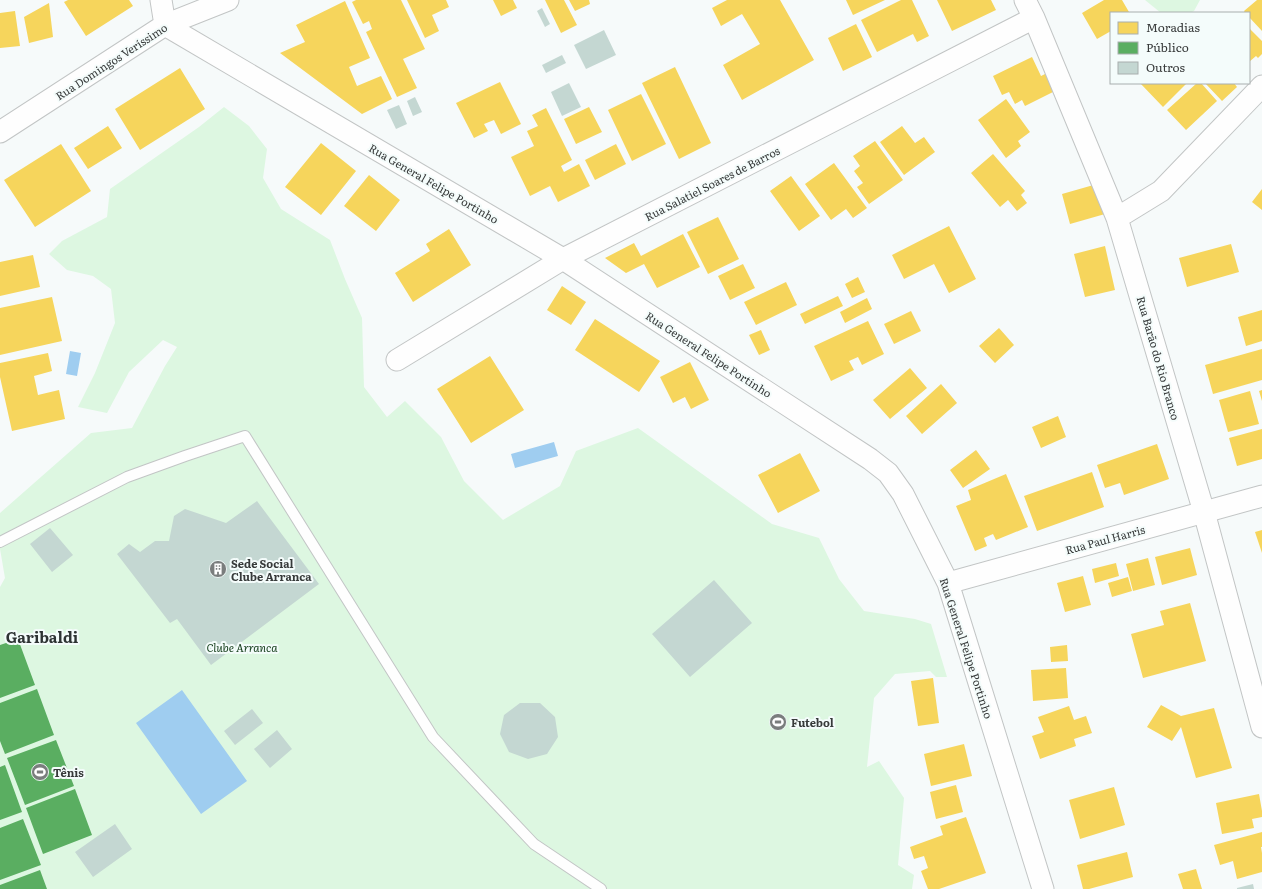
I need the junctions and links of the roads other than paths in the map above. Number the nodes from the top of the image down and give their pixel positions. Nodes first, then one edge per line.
1 (161, 0) edge
2 (228, 0) edge
3 (1029, 9) edge
4 (165, 25) junction
5 (1262, 86) edge
6 (0, 132) edge
7 (1117, 218) junction
8 (563, 259) junction
9 (397, 360) dead end
10 (1262, 496) edge
11 (1204, 512) junction
12 (0, 542) edge
13 (948, 583) junction
14 (1262, 727) edge
15 (601, 889) edge
16 (1043, 889) edge

1 - 4 street
2 - 4 street, Rua Domingos Veríssimo
3 - 7 street, Rua Barão do Rio Branco
3 - 8 street, Rua Salatiel Soares de Barros
4 - 6 street, Rua Domingos Veríssimo
4 - 8 street, Rua General Felipe Portinho
5 - 7 street
7 - 11 street, Rua Barão do Rio Branco
8 - 9 street, Rua Salatiel Soares de Barros
8 - 13 street, Rua General Felipe Portinho
10 - 11 street, Rua Paul Harris
11 - 13 street, Rua Paul Harris
11 - 14 street, Rua Barão do Rio Branco
12 - 15 lane
13 - 16 street, Rua General Felipe Portinho

